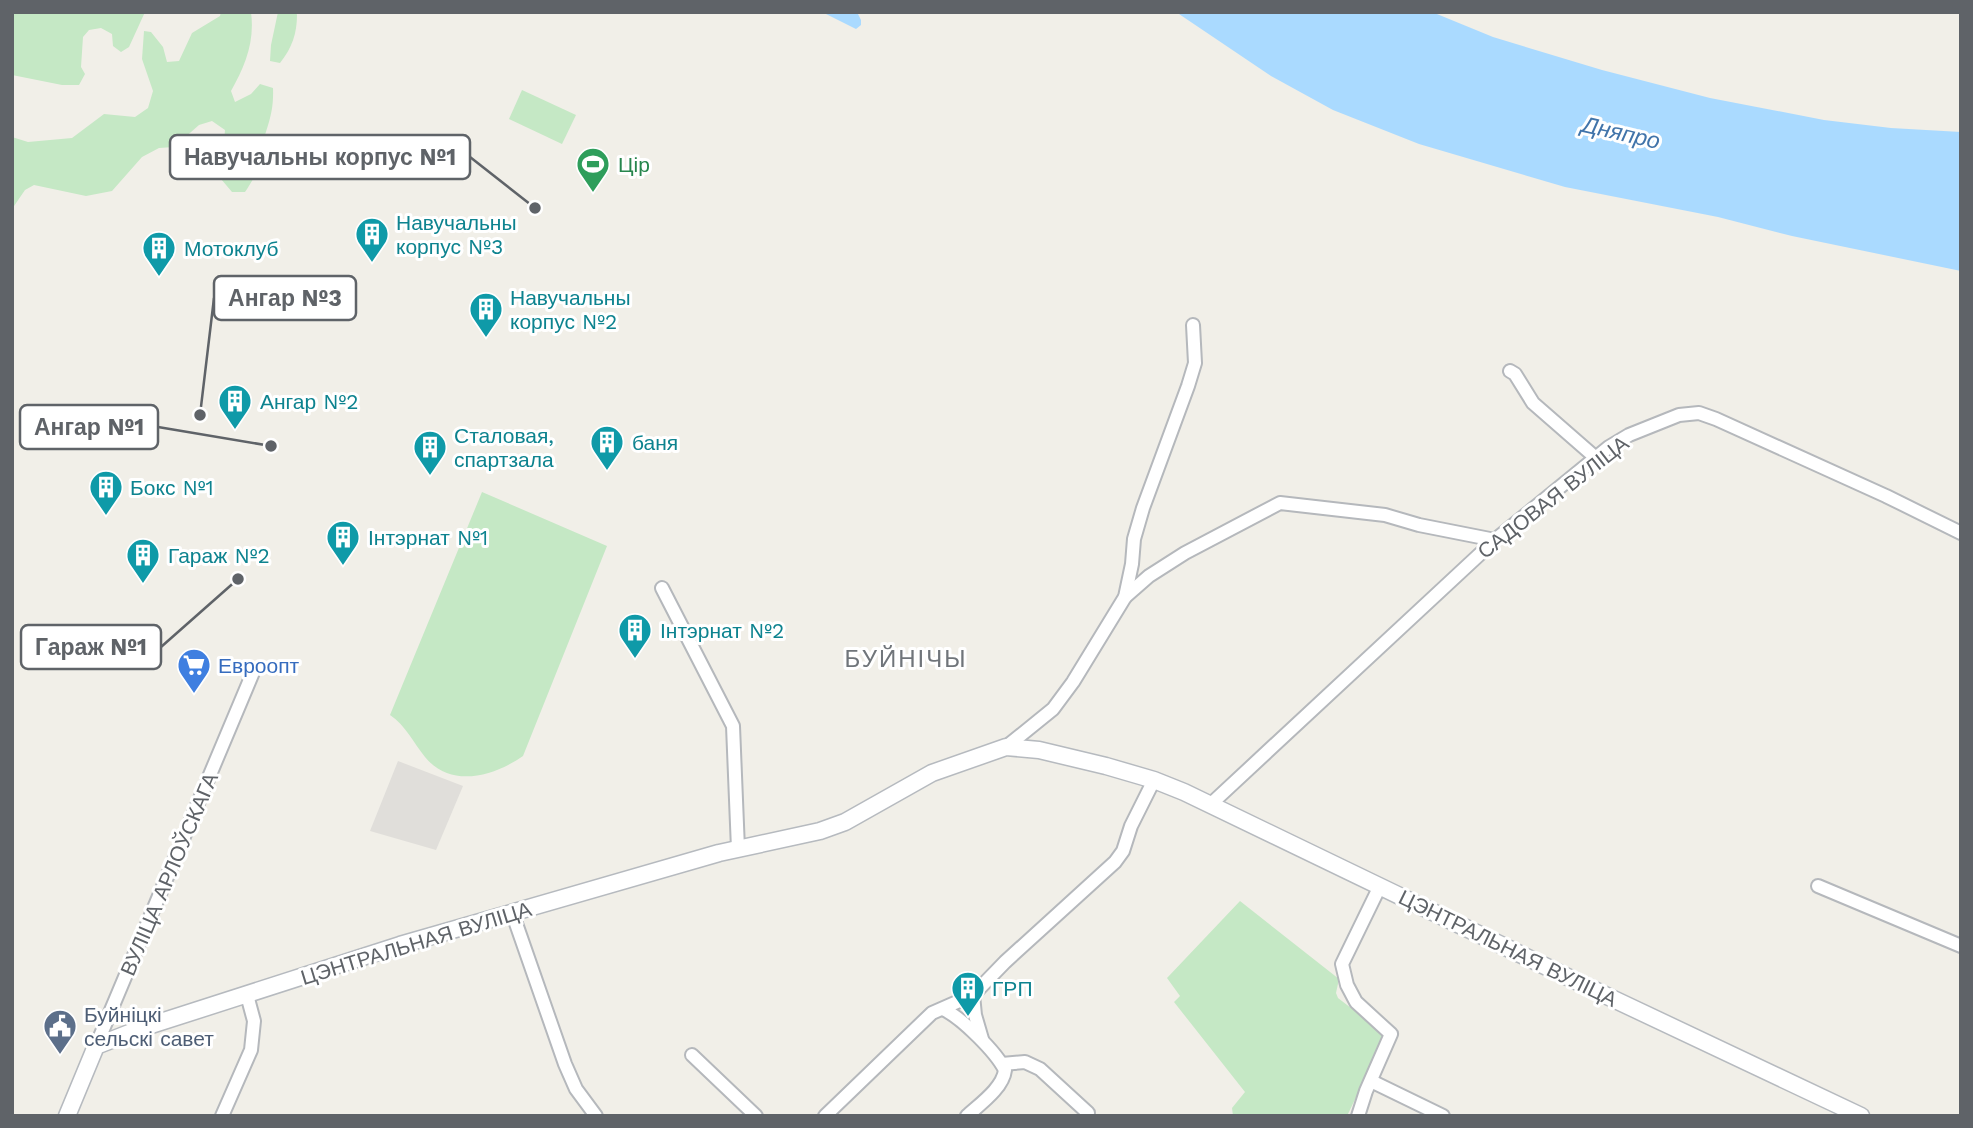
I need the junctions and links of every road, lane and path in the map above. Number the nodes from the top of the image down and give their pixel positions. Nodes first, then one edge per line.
1 (1193, 325) dead end
2 (1510, 371) dead end
3 (1596, 458) junction
4 (1961, 533) edge
5 (1495, 540) junction
6 (662, 588) dead end
7 (1125, 597) junction
8 (254, 670) dead end
9 (1006, 747) junction
10 (1154, 780) junction
11 (1211, 804) junction
12 (738, 849) junction
13 (1380, 886) junction
14 (1818, 886) dead end
15 (512, 912) junction
16 (1961, 946) edge
17 (247, 995) junction
18 (973, 995) junction
19 (943, 1009) junction
20 (96, 1046) junction
21 (985, 1046) junction
22 (692, 1055) dead end
23 (1002, 1064) junction
24 (1371, 1080) junction
25 (1088, 1115) edge
26 (67, 1116) edge
27 (222, 1116) edge
28 (596, 1116) edge
29 (756, 1116) edge
30 (825, 1116) edge
31 (967, 1116) edge
32 (1358, 1116) edge
33 (1443, 1116) edge
34 (1861, 1116) edge

1 - 7 street
2 - 3 street
3 - 4 street, САДОВАЯ ВУЛІЦА
3 - 5 street, САДОВАЯ ВУЛІЦА
5 - 7 street
5 - 11 street, САДОВАЯ ВУЛІЦА
6 - 12 street
7 - 9 street
8 - 20 street, ВУЛІЦА АРЛОЎСКАГА
9 - 10 street, ЦЭНТРАЛЬНАЯ ВУЛІЦА
9 - 12 street, ЦЭНТРАЛЬНАЯ ВУЛІЦА
10 - 11 street, ЦЭНТРАЛЬНАЯ ВУЛІЦА
10 - 18 street
11 - 13 street, ЦЭНТРАЛЬНАЯ ВУЛІЦА
12 - 15 street, ЦЭНТРАЛЬНАЯ ВУЛІЦА
13 - 24 street
13 - 34 street, ЦЭНТРАЛЬНАЯ ВУЛІЦА
14 - 16 street
15 - 17 street, ЦЭНТРАЛЬНАЯ ВУЛІЦА
15 - 28 street
17 - 20 street, ЦЭНТРАЛЬНАЯ ВУЛІЦА
17 - 27 street
18 - 19 street
18 - 21 street
19 - 21 street
19 - 30 street
20 - 26 street, ВУЛІЦА АРЛОЎСКАГА
21 - 23 street
22 - 29 street
23 - 25 street
23 - 31 street
24 - 32 street
24 - 33 street

